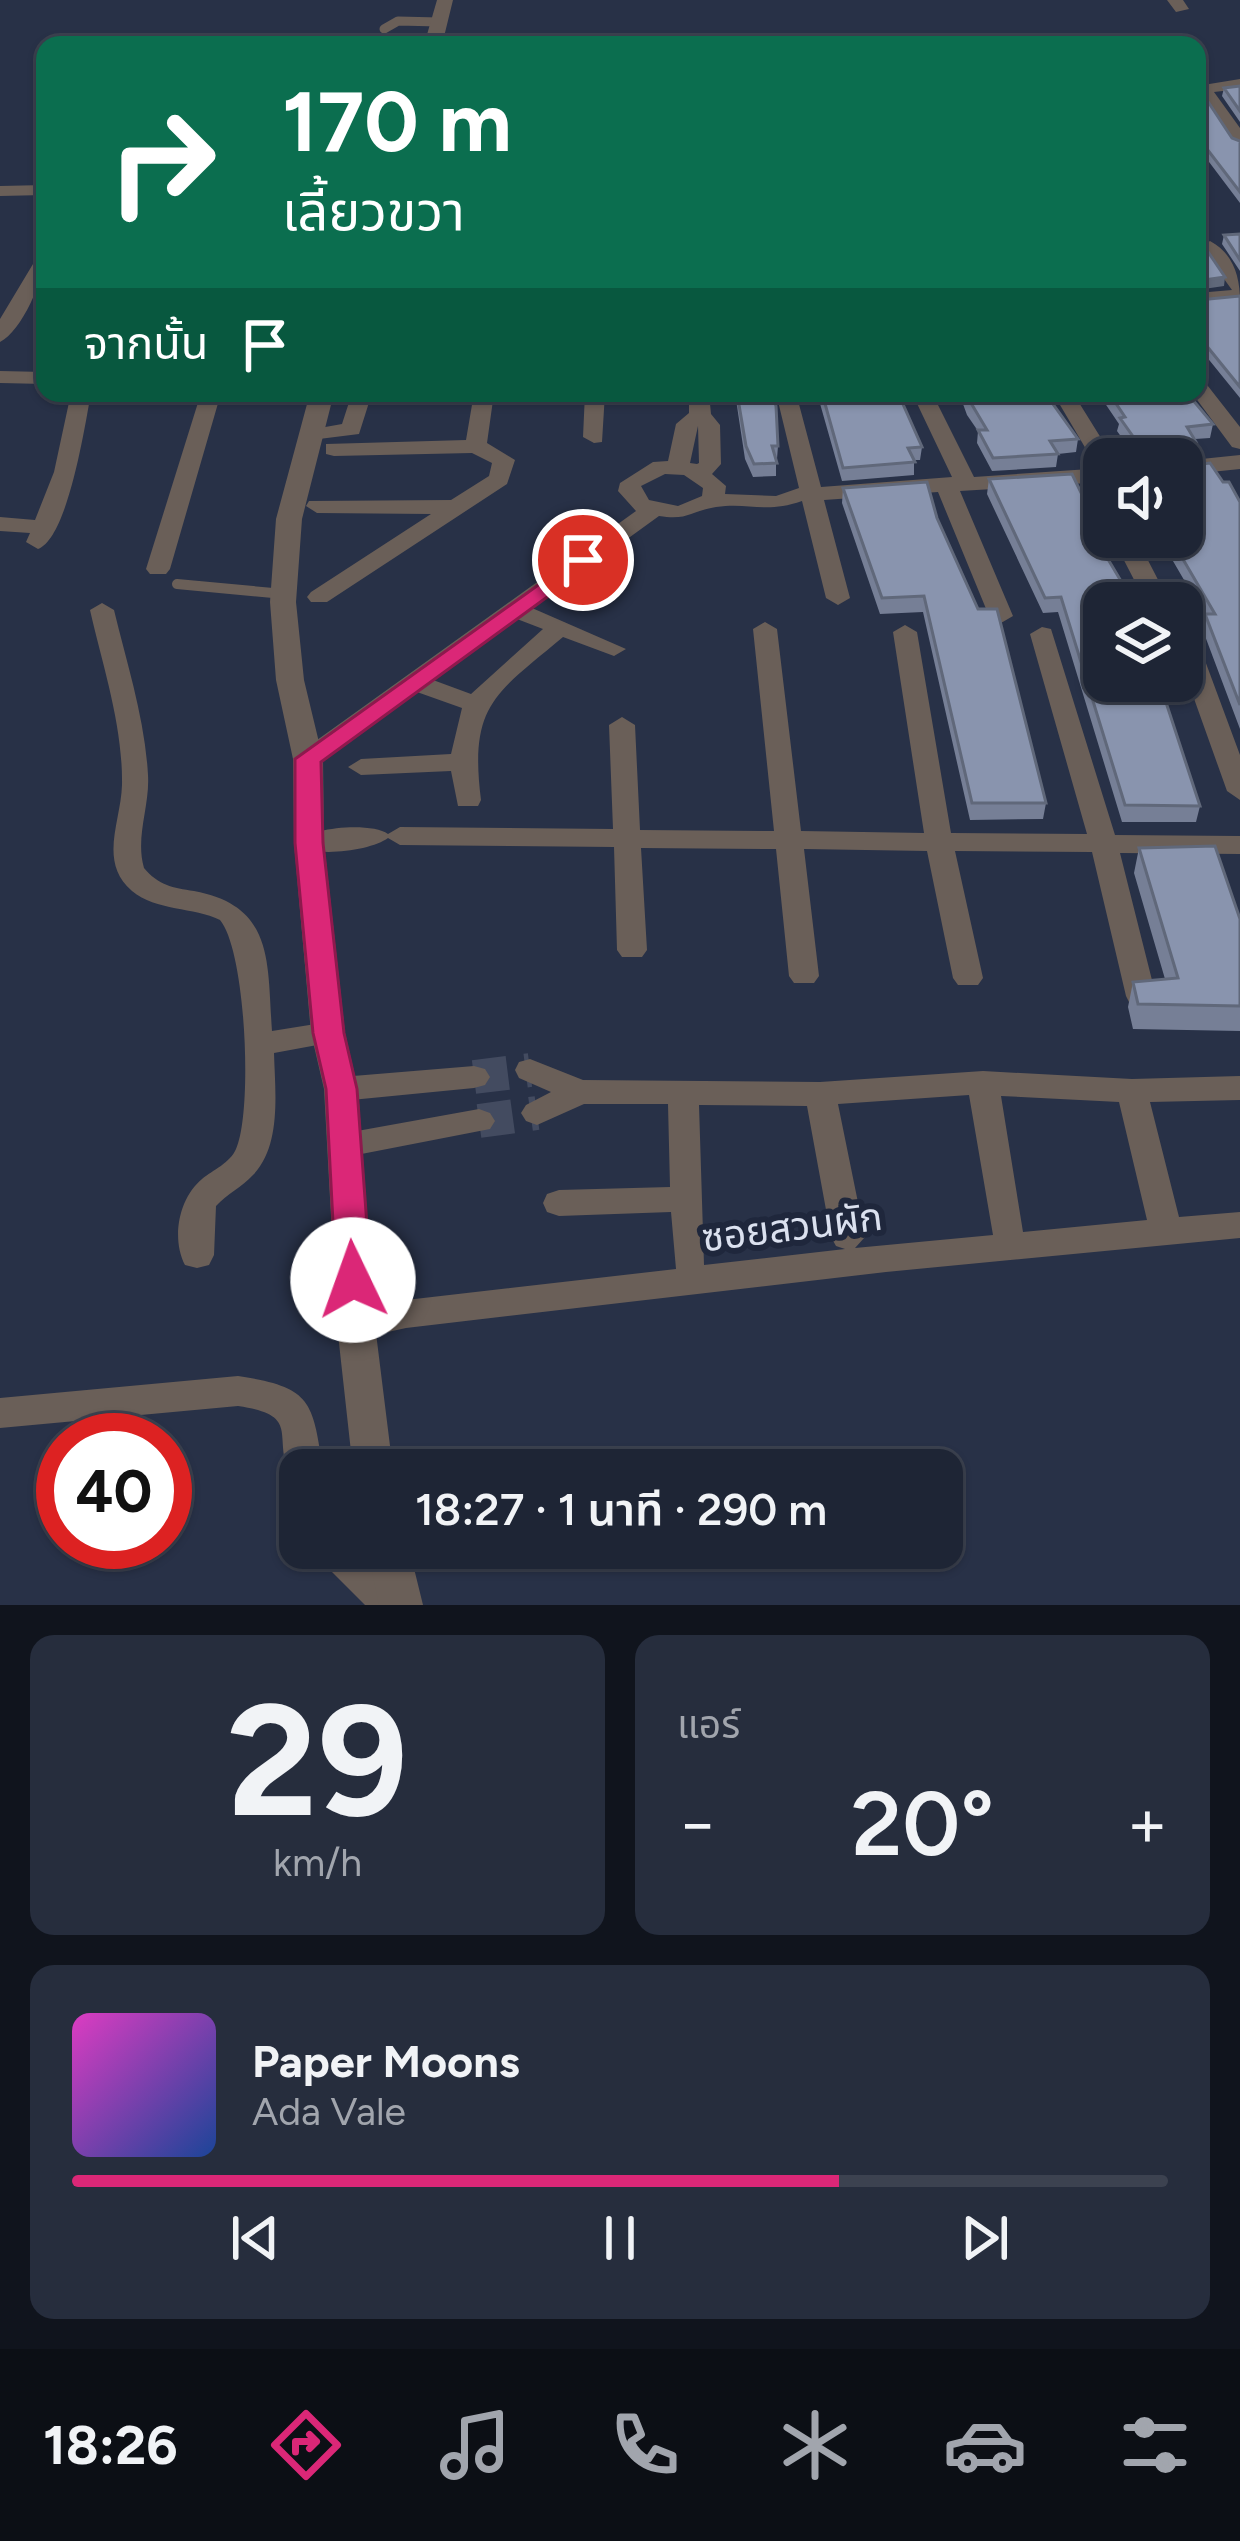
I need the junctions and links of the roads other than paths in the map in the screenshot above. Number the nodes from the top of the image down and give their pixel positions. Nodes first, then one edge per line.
1 (445, 0) edge
2 (433, 22) junction
3 (384, 29) dead end
4 (433, 36) edge
5 (1240, 84) edge
6 (1206, 89) edge
7 (1206, 93) edge
8 (1240, 140) edge
9 (36, 190) edge
10 (0, 191) edge
11 (1210, 247) edge
12 (36, 274) edge
13 (1240, 292) edge
14 (1206, 298) edge
15 (0, 336) edge
16 (0, 377) edge
17 (36, 378) edge
18 (79, 402) edge
19 (208, 402) edge
20 (322, 402) edge
21 (359, 402) edge
22 (484, 402) edge
23 (596, 402) edge
24 (787, 402) edge
25 (925, 402) edge
26 (1067, 402) edge
27 (1206, 402) edge
28 (700, 404) edge
29 (595, 436) dead end
30 (1083, 438) edge
31 (322, 443) junction
32 (481, 449) junction
33 (1238, 462) edge
34 (676, 466) junction
35 (1203, 466) edge
36 (1083, 478) edge
37 (955, 482) junction
38 (710, 486) junction
39 (799, 495) junction
40 (473, 500) junction
41 (317, 506) dead end
42 (652, 510) junction
43 (0, 524) edge
44 (158, 568) dead end
45 (177, 584) dead end
46 (273, 593) junction
47 (319, 597) dead end
48 (838, 598) dead end
49 (513, 609) junction
50 (102, 610) dead end
51 (1001, 616) edge
52 (558, 628) junction
53 (765, 629) dead end
54 (905, 632) dead end
55 (1042, 634) dead end
56 (614, 649) dead end
57 (414, 682) junction
58 (1203, 689) edge
59 (473, 703) junction
60 (622, 725) dead end
61 (308, 759) junction
62 (461, 762) junction
63 (361, 767) dead end
64 (1240, 791) edge
65 (468, 800) dead end
66 (627, 836) junction
67 (785, 839) junction
68 (939, 842) junction
69 (309, 843) junction
70 (1240, 844) edge
71 (1104, 845) junction
72 (632, 950) dead end
73 (804, 976) dead end
74 (968, 978) dead end
75 (1141, 996) edge
76 (319, 1033) junction
77 (267, 1043) junction
78 (530, 1070) tunnel mouth
79 (474, 1077) tunnel mouth
80 (983, 1083) junction
81 (1240, 1088) edge
82 (341, 1089) junction
83 (683, 1090) junction
84 (1132, 1091) junction
85 (580, 1092) junction
86 (820, 1094) junction
87 (537, 1113) tunnel mouth
88 (479, 1121) tunnel mouth
89 (346, 1145) junction
90 (685, 1199) junction
91 (559, 1203) dead end
92 (1164, 1223) dead end
93 (1240, 1225) edge
94 (1007, 1230) dead end
95 (848, 1237) dead end
96 (197, 1256) dead end
97 (689, 1262) dead end
98 (356, 1325) junction
99 (0, 1413) edge
100 (301, 1449) edge
101 (371, 1449) edge
102 (355, 1569) edge
103 (393, 1569) edge
104 (392, 1605) edge
105 (401, 1605) edge

1 - 2 street
2 - 3 lane
2 - 4 street
5 - 6 street
7 - 8 street
9 - 10 street
11 - 13 street
12 - 15 street
13 - 14 street
16 - 17 street
18 - 43 street
19 - 44 street
20 - 31 street
21 - 31 street
22 - 32 street
23 - 29 street
24 - 39 street
25 - 37 street
26 - 30 street
27 - 33 street
28 - 34 street
28 - 38 street
31 - 32 street
31 - 46 street
32 - 40 street
33 - 35 street
34 - 38 street
34 - 42 street
36 - 37 street
37 - 39 street
37 - 51 street
38 - 39 street
38 - 42 street
39 - 48 street
40 - 41 street
40 - 47 street
42 - 49 street
45 - 46 lane
46 - 61 street
49 - 52 street
49 - 57 street
50 - 77 street
52 - 56 street
52 - 59 street
53 - 67 street
54 - 68 street
55 - 71 street
57 - 59 street
57 - 61 street
58 - 64 street
59 - 62 street
60 - 66 street
61 - 69 street
62 - 63 street
62 - 65 street
66 - 67 street
66 - 69 street
66 - 72 street
67 - 68 street
67 - 73 street
68 - 71 street
68 - 74 street
69 - 76 street
70 - 71 street
71 - 75 street
76 - 77 street
76 - 82 street
77 - 96 street
78 - 85 street
79 - 82 street
80 - 84 street
80 - 86 street
80 - 94 street
81 - 84 street
82 - 89 street
83 - 85 street
83 - 86 street
83 - 90 street
84 - 92 street
85 - 87 street
86 - 95 street
88 - 89 street
89 - 98 street
90 - 91 street
90 - 97 street
93 - 98 street, ซอยสวนผัก
98 - 101 street
99 - 100 street
102 - 104 street
103 - 105 street

